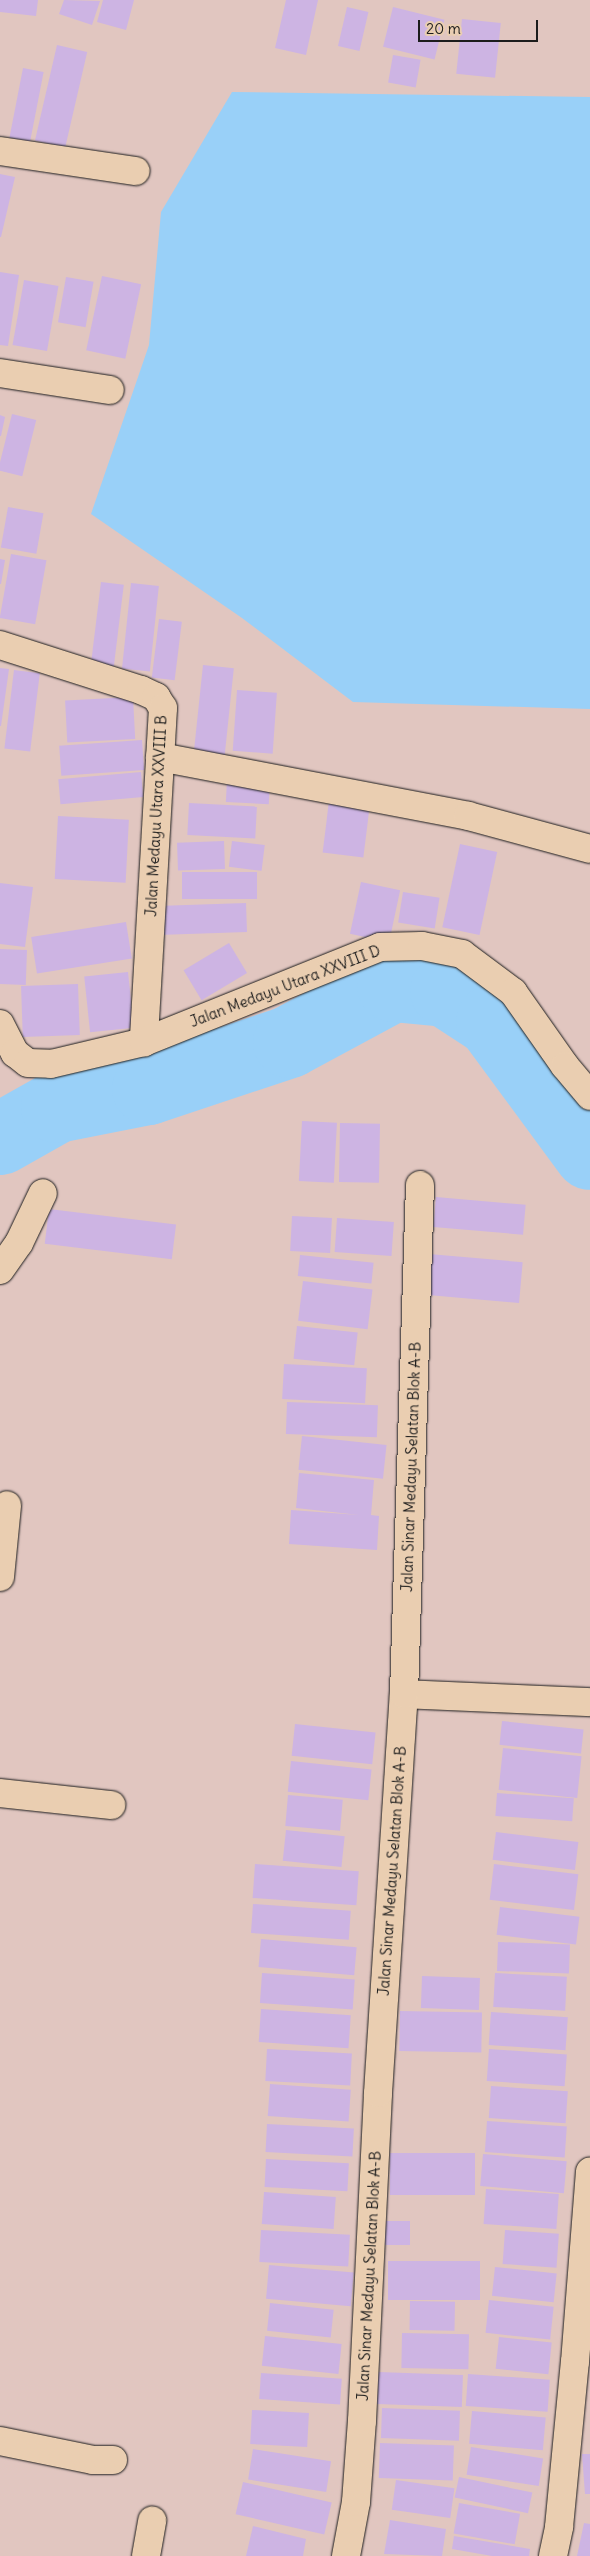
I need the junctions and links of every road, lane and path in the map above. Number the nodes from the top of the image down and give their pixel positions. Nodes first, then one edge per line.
1 (0, 151) edge
2 (136, 171) dead end
3 (0, 373) edge
4 (110, 390) dead end
5 (0, 645) edge
6 (160, 757) junction
7 (590, 849) edge
8 (0, 1024) edge
9 (144, 1042) junction
10 (8, 1060) edge
11 (590, 1096) edge
12 (420, 1185) dead end
13 (43, 1193) dead end
14 (0, 1270) edge
15 (7, 1505) dead end
16 (0, 1577) edge
17 (404, 1694) junction
18 (590, 1702) edge
19 (0, 1793) edge
20 (111, 1805) dead end
21 (590, 2172) edge
22 (0, 2441) edge
23 (113, 2460) dead end
24 (152, 2521) dead end
25 (146, 2556) edge
26 (346, 2556) edge
27 (554, 2556) edge

1 - 2 street
3 - 4 street
5 - 6 street, Jalan Medayu Utara XXVIII B
6 - 7 street
6 - 9 street, Jalan Medayu Utara XXVIII B
8 - 10 street, Jalan Medayu Utara XXVIII D
9 - 10 street, Jalan Medayu Utara XXVIII D
9 - 11 street, Jalan Medayu Utara XXVIII D
12 - 17 street, Jalan Sinar Medayu Selatan Blok A-B
13 - 14 street
15 - 16 street
17 - 18 street
17 - 26 street, Jalan Sinar Medayu Selatan Blok A-B
19 - 20 street
21 - 27 street
22 - 23 street
24 - 25 street

